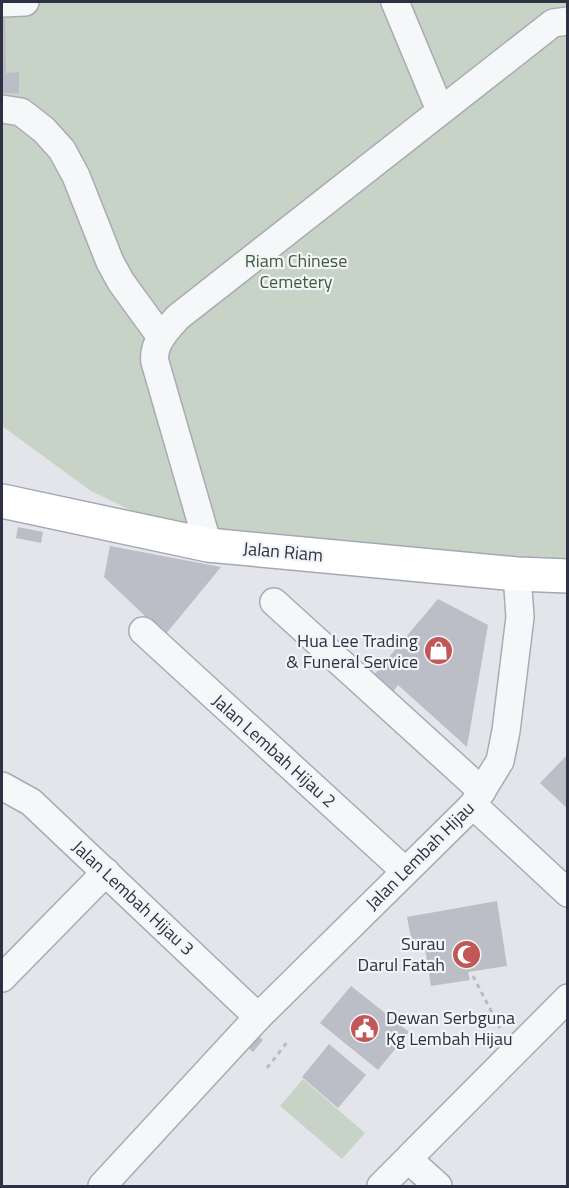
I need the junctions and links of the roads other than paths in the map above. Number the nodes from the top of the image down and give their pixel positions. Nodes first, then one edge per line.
1 (25, 2) edge
2 (395, 2) edge
3 (2, 3) edge
4 (567, 21) edge
5 (2, 109) edge
6 (440, 110) junction
7 (160, 337) junction
8 (2, 501) edge
9 (208, 545) junction
10 (517, 574) junction
11 (567, 576) edge
12 (274, 602) dead end
13 (143, 631) dead end
14 (2, 786) edge
15 (478, 798) junction
16 (405, 871) junction
17 (106, 872) junction
18 (567, 893) edge
19 (2, 978) edge
20 (567, 998) edge
21 (258, 1017) junction
22 (409, 1160) junction
23 (102, 1186) edge
24 (381, 1186) edge
25 (438, 1186) edge

1 - 3 street
2 - 6 street
4 - 6 street
5 - 7 street
6 - 7 street
7 - 9 street
8 - 9 main road, Jalan Riam
9 - 10 main road, Jalan Riam
10 - 11 main road, Jalan Riam
10 - 15 street, Jalan Lembah Hijau
12 - 15 street
13 - 16 street, Jalan Lembah Hijau 2
14 - 17 street, Jalan Lembah Hijau 3
15 - 16 street, Jalan Lembah Hijau
15 - 18 street
16 - 21 street, Jalan Lembah Hijau
17 - 19 street
17 - 21 street, Jalan Lembah Hijau 3
20 - 22 street
21 - 23 street, Jalan Lembah Hijau
22 - 24 street
22 - 25 street

